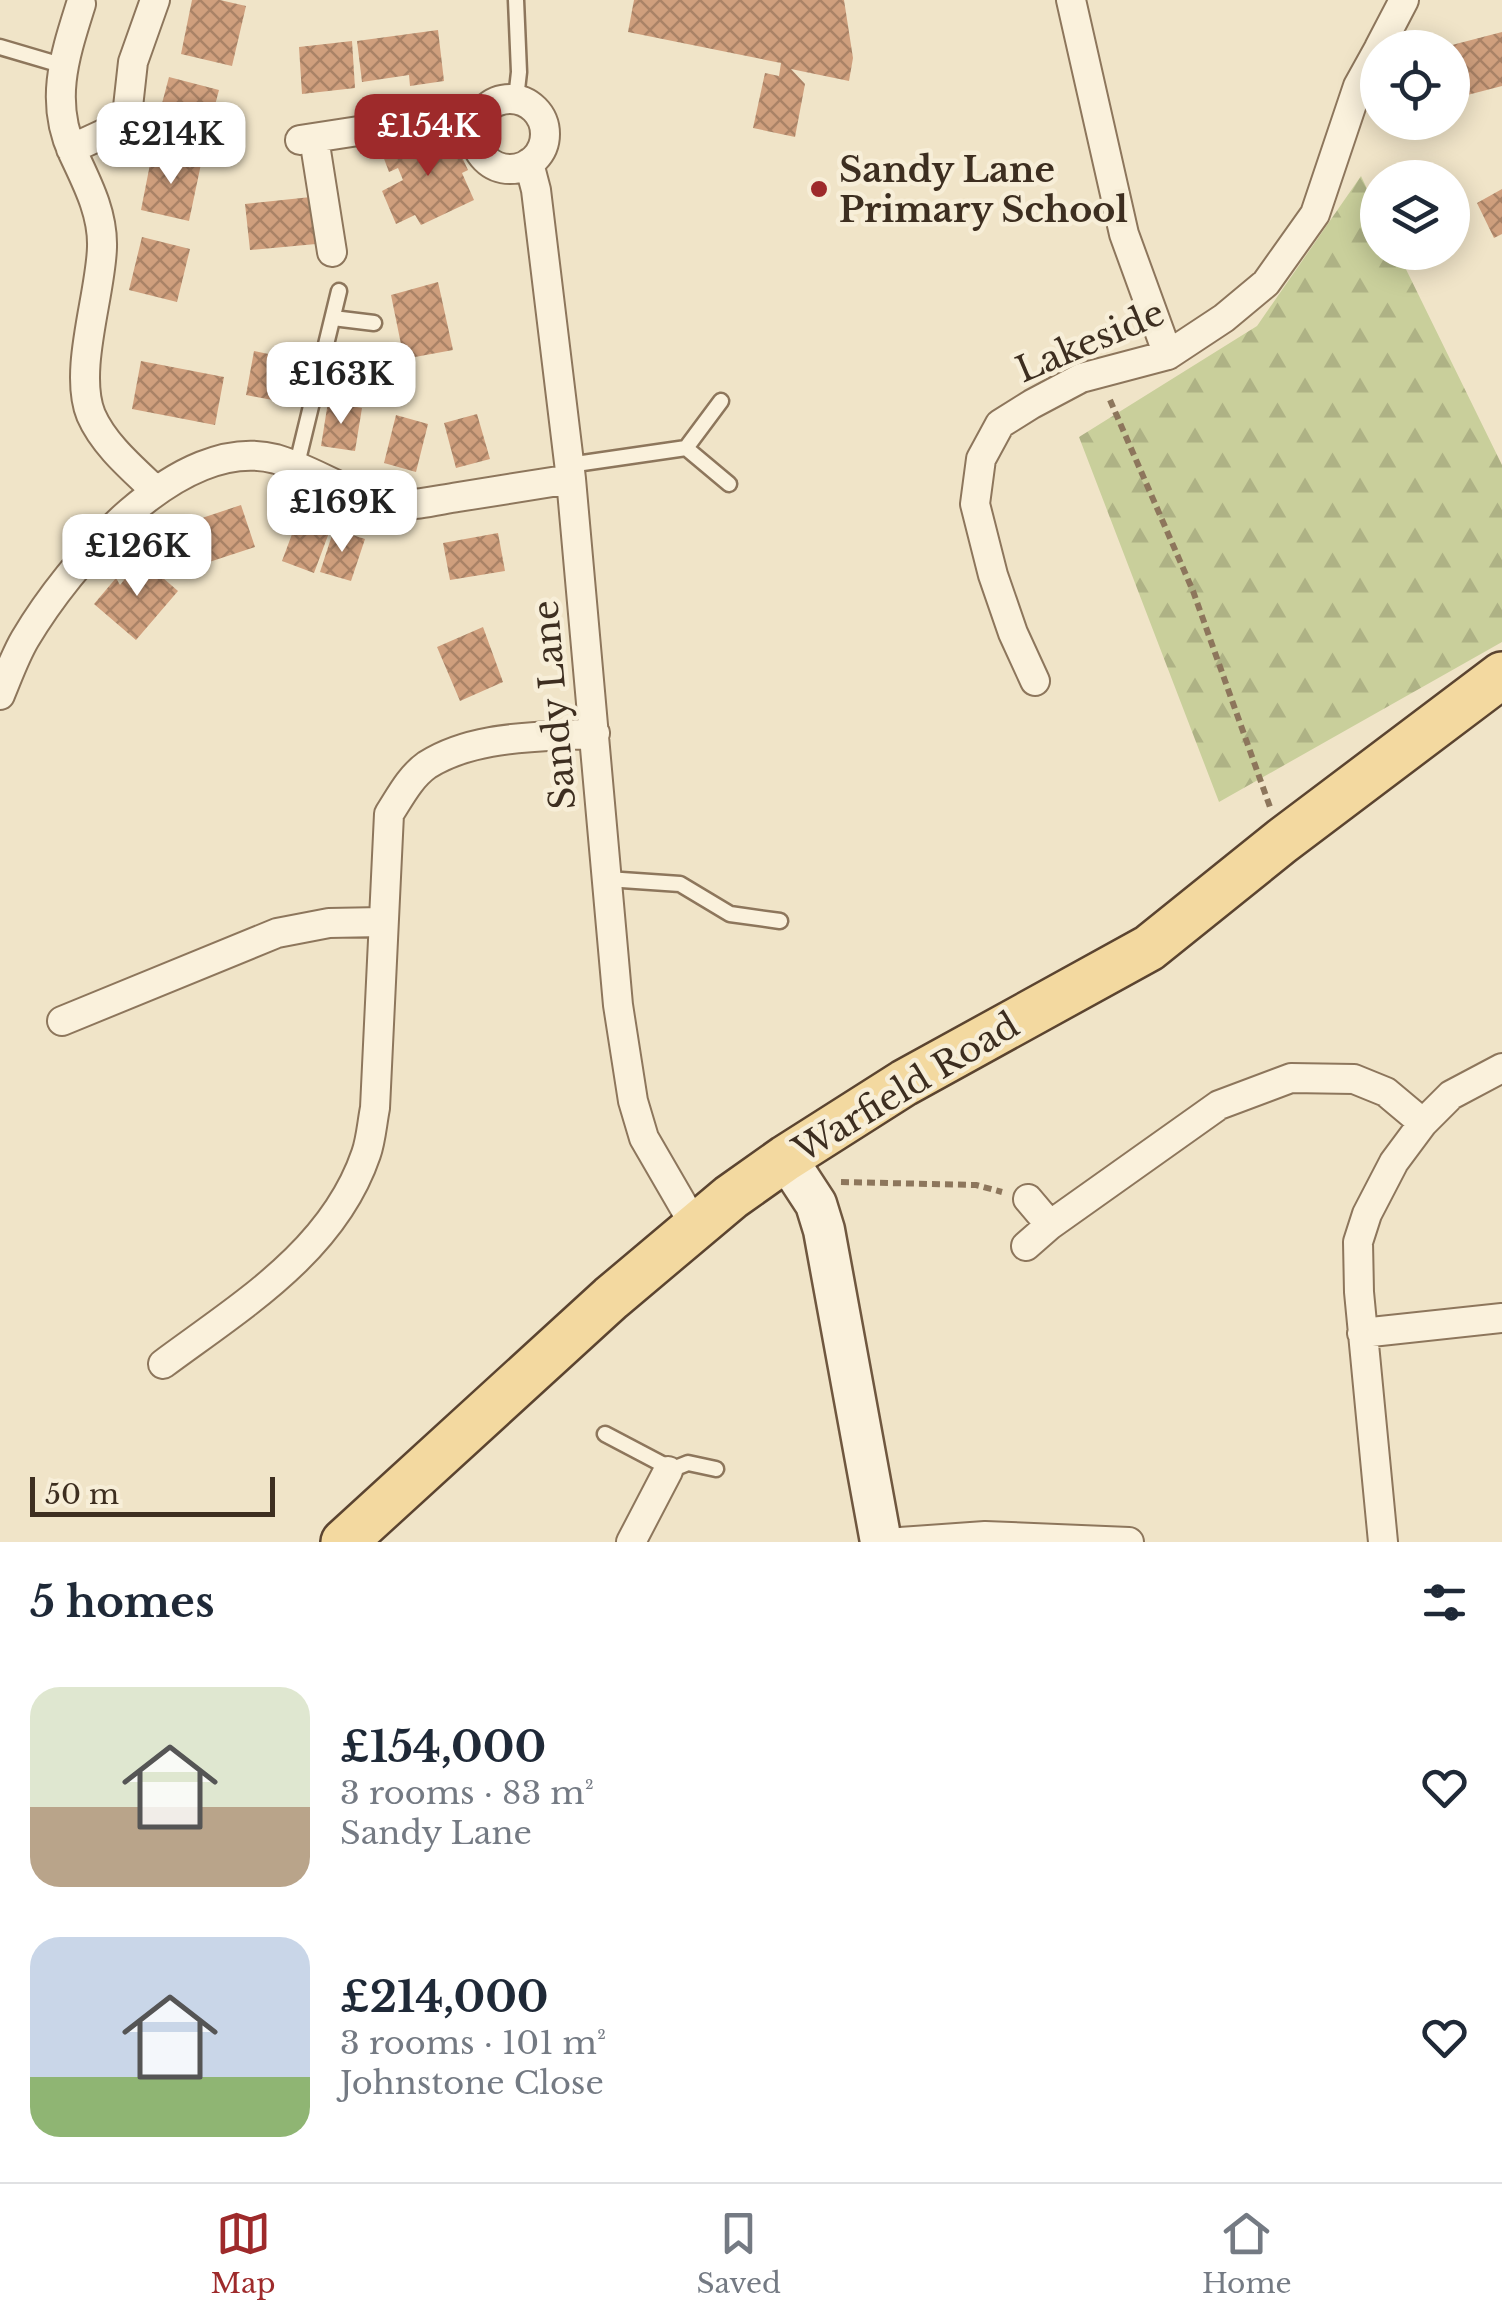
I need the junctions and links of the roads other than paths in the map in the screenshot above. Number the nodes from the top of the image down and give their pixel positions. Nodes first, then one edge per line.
1 (155, 0) edge
2 (516, 0) edge
3 (1070, 0) edge
4 (1404, 0) edge
5 (82, 4) dead end
6 (1388, 30) edge
7 (0, 47) edge
8 (61, 65) junction
9 (1360, 82) edge
10 (516, 99) junction
11 (482, 112) junction
12 (71, 150) junction
13 (530, 163) junction
14 (332, 252) dead end
15 (339, 291) dead end
16 (333, 318) junction
17 (374, 323) dead end
18 (1168, 355) junction
19 (721, 401) dead end
20 (686, 448) junction
21 (296, 468) junction
22 (570, 472) junction
23 (729, 484) dead end
24 (156, 492) junction
25 (1502, 674) edge
26 (1035, 681) dead end
27 (0, 694) edge
28 (595, 734) junction
29 (608, 878) junction
30 (780, 920) dead end
31 (382, 922) junction
32 (62, 1021) dead end
33 (1502, 1068) edge
34 (1423, 1122) junction
35 (786, 1158) junction
36 (1028, 1199) road end
37 (1050, 1225) junction
38 (694, 1226) junction
39 (1026, 1246) dead end
40 (1502, 1318) edge
41 (1362, 1334) junction
42 (163, 1364) dead end
43 (605, 1434) dead end
44 (716, 1469) dead end
45 (668, 1471) junction
46 (344, 1542) edge
47 (631, 1542) edge
48 (881, 1542) edge
49 (900, 1542) edge
50 (1128, 1542) edge
51 (1384, 1542) edge

1 - 12 street
2 - 10 lane
3 - 18 street
4 - 6 street, Lakeside
5 - 8 street
7 - 8 lane
8 - 12 street
9 - 18 street, Lakeside
10 - 11 street
10 - 13 street, Sandy Lane
11 - 13 street
11 - 14 street
12 - 24 street
13 - 22 street, Sandy Lane
15 - 16 lane
16 - 17 lane
16 - 21 lane
18 - 26 street, Lakeside
19 - 20 lane
20 - 22 lane
20 - 23 lane
21 - 22 street
21 - 24 street
22 - 28 street, Sandy Lane
24 - 27 street
25 - 35 main road, Warfield Road
28 - 29 street, Sandy Lane
28 - 31 street
29 - 30 lane
29 - 38 street, Sandy Lane
31 - 32 street
31 - 42 street
33 - 34 street
34 - 37 street
34 - 41 street
35 - 38 main road, Warfield Road
35 - 48 street
36 - 37 street
37 - 39 street
38 - 46 main road, Warfield Road
40 - 41 street
41 - 51 street
43 - 45 lane
44 - 45 lane
45 - 47 street
49 - 50 street

